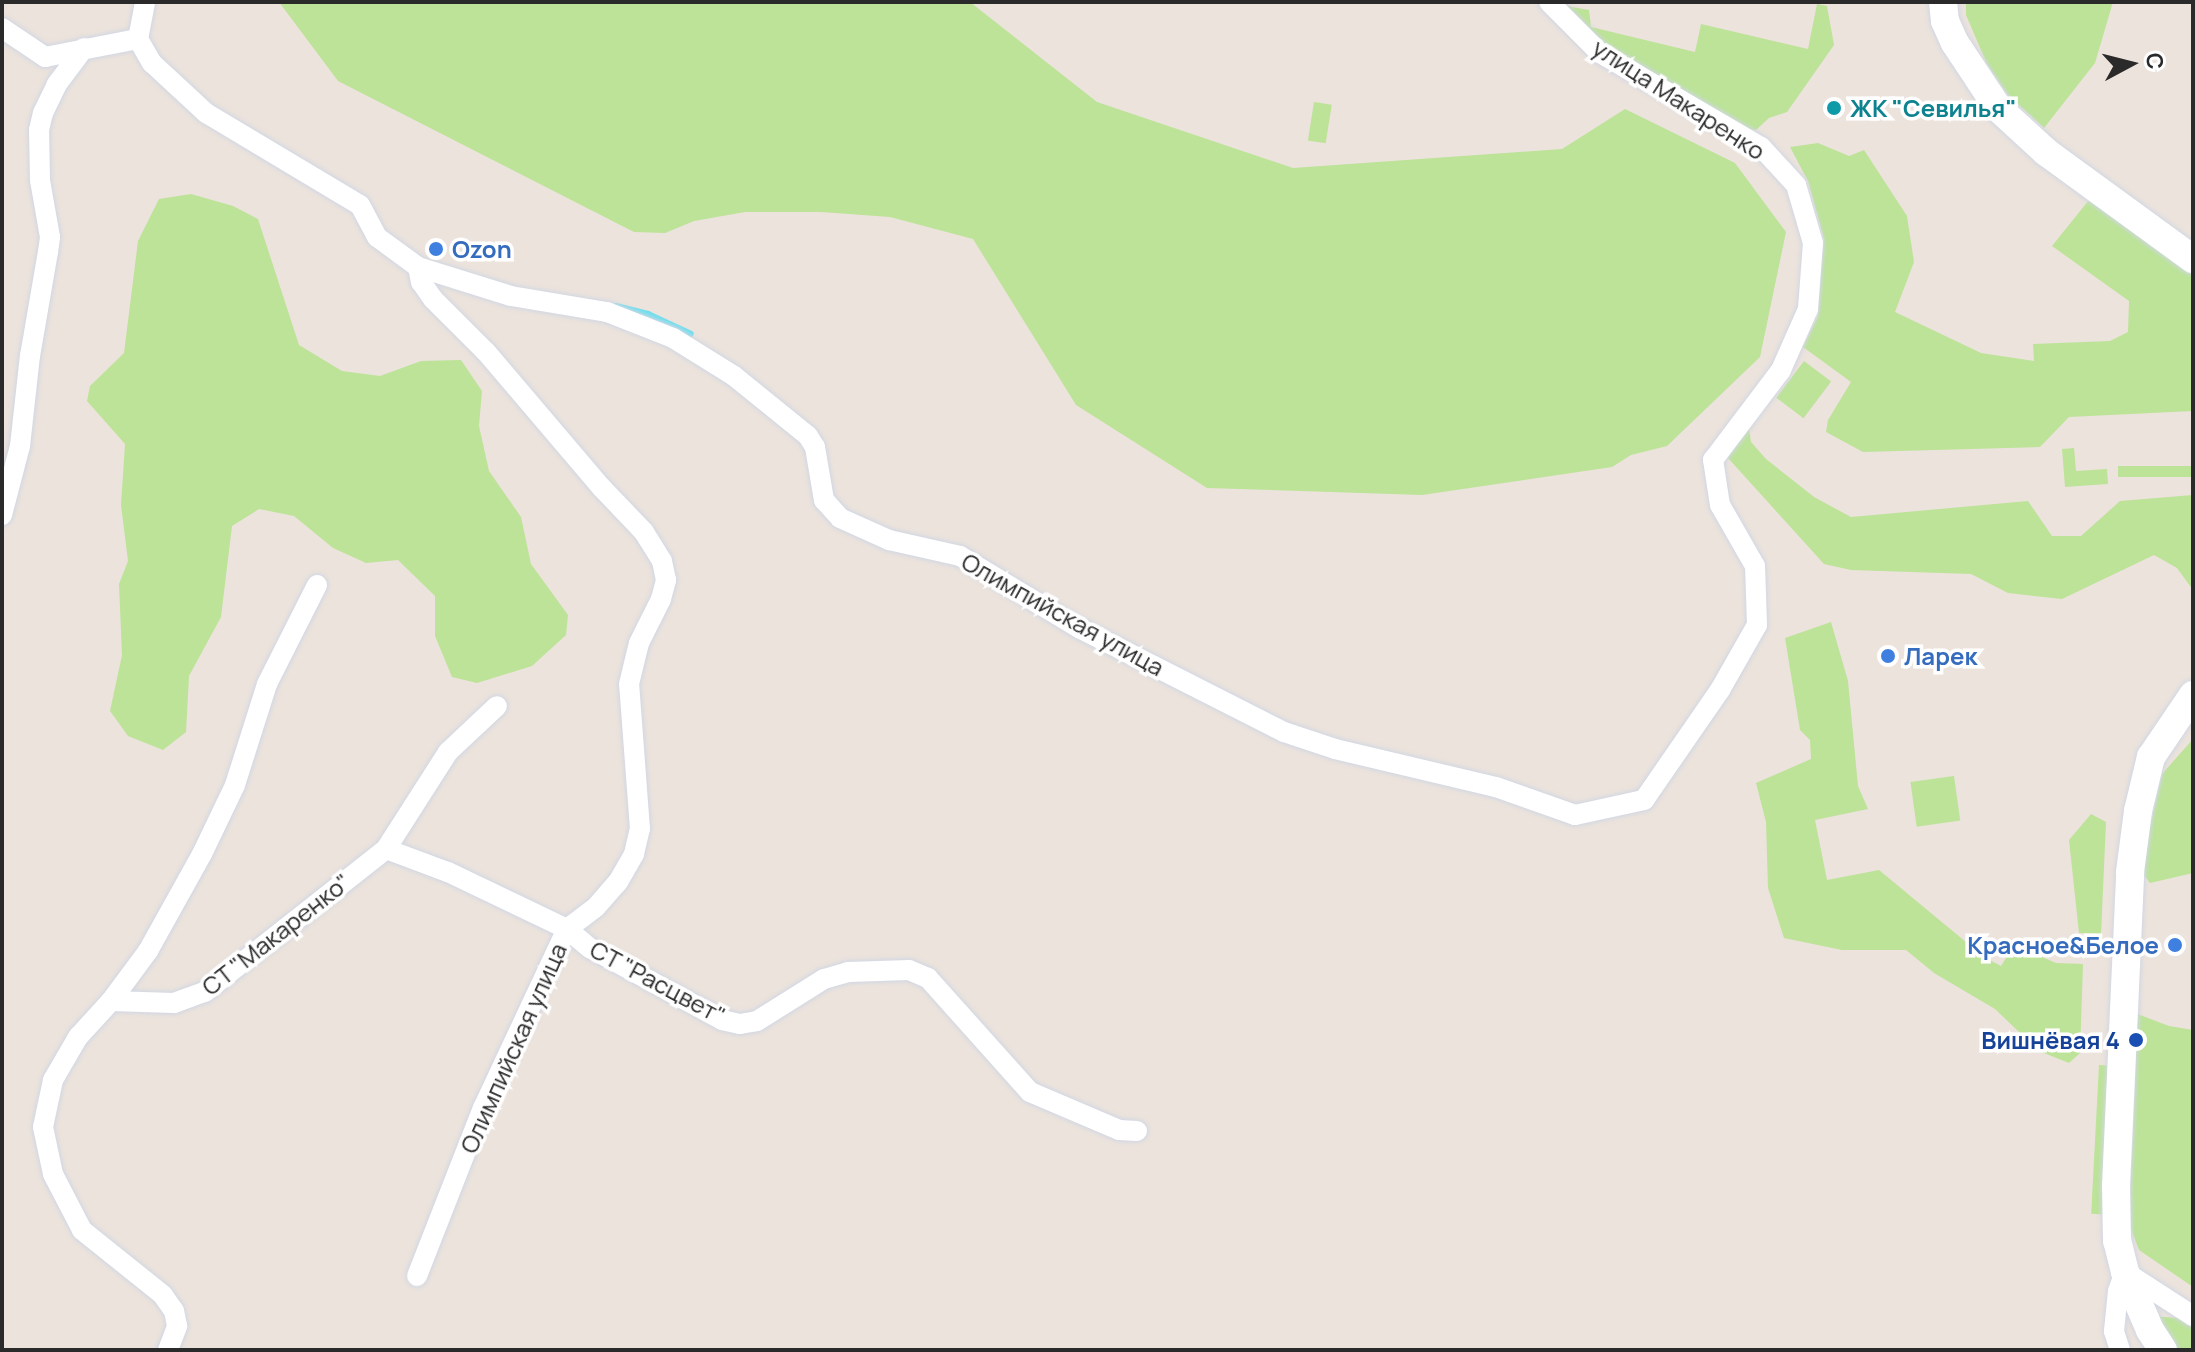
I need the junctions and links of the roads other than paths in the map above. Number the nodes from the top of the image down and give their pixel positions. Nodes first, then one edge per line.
1 (145, 2) edge
2 (1549, 2) edge
3 (1943, 2) edge
4 (2, 28) edge
5 (138, 39) junction
6 (84, 48) junction
7 (2193, 259) edge
8 (418, 267) junction
9 (2, 515) edge
10 (317, 585) dead end
11 (2193, 695) edge
12 (497, 706) dead end
13 (1644, 800) joint
14 (386, 849) junction
15 (567, 929) junction
16 (111, 1001) junction
17 (1137, 1131) dead end
18 (2125, 1272) junction
19 (417, 1276) dead end
20 (2193, 1316) edge
21 (168, 1350) edge
22 (2120, 1350) edge
23 (2163, 1350) edge

1 - 5 street
2 - 13 street, улица Макаренко
3 - 7 street
4 - 6 street
5 - 6 street
5 - 8 street, Олимпийская улица
6 - 9 street
8 - 13 street, Олимпийская улица
8 - 15 street, Олимпийская улица
10 - 16 street
11 - 18 street
12 - 14 street
14 - 15 street
14 - 16 street, СТ "Макаренко"
15 - 17 street, СТ "Расцвет"
15 - 19 street, Олимпийская улица
16 - 21 street
18 - 20 street
18 - 22 street
18 - 23 street

